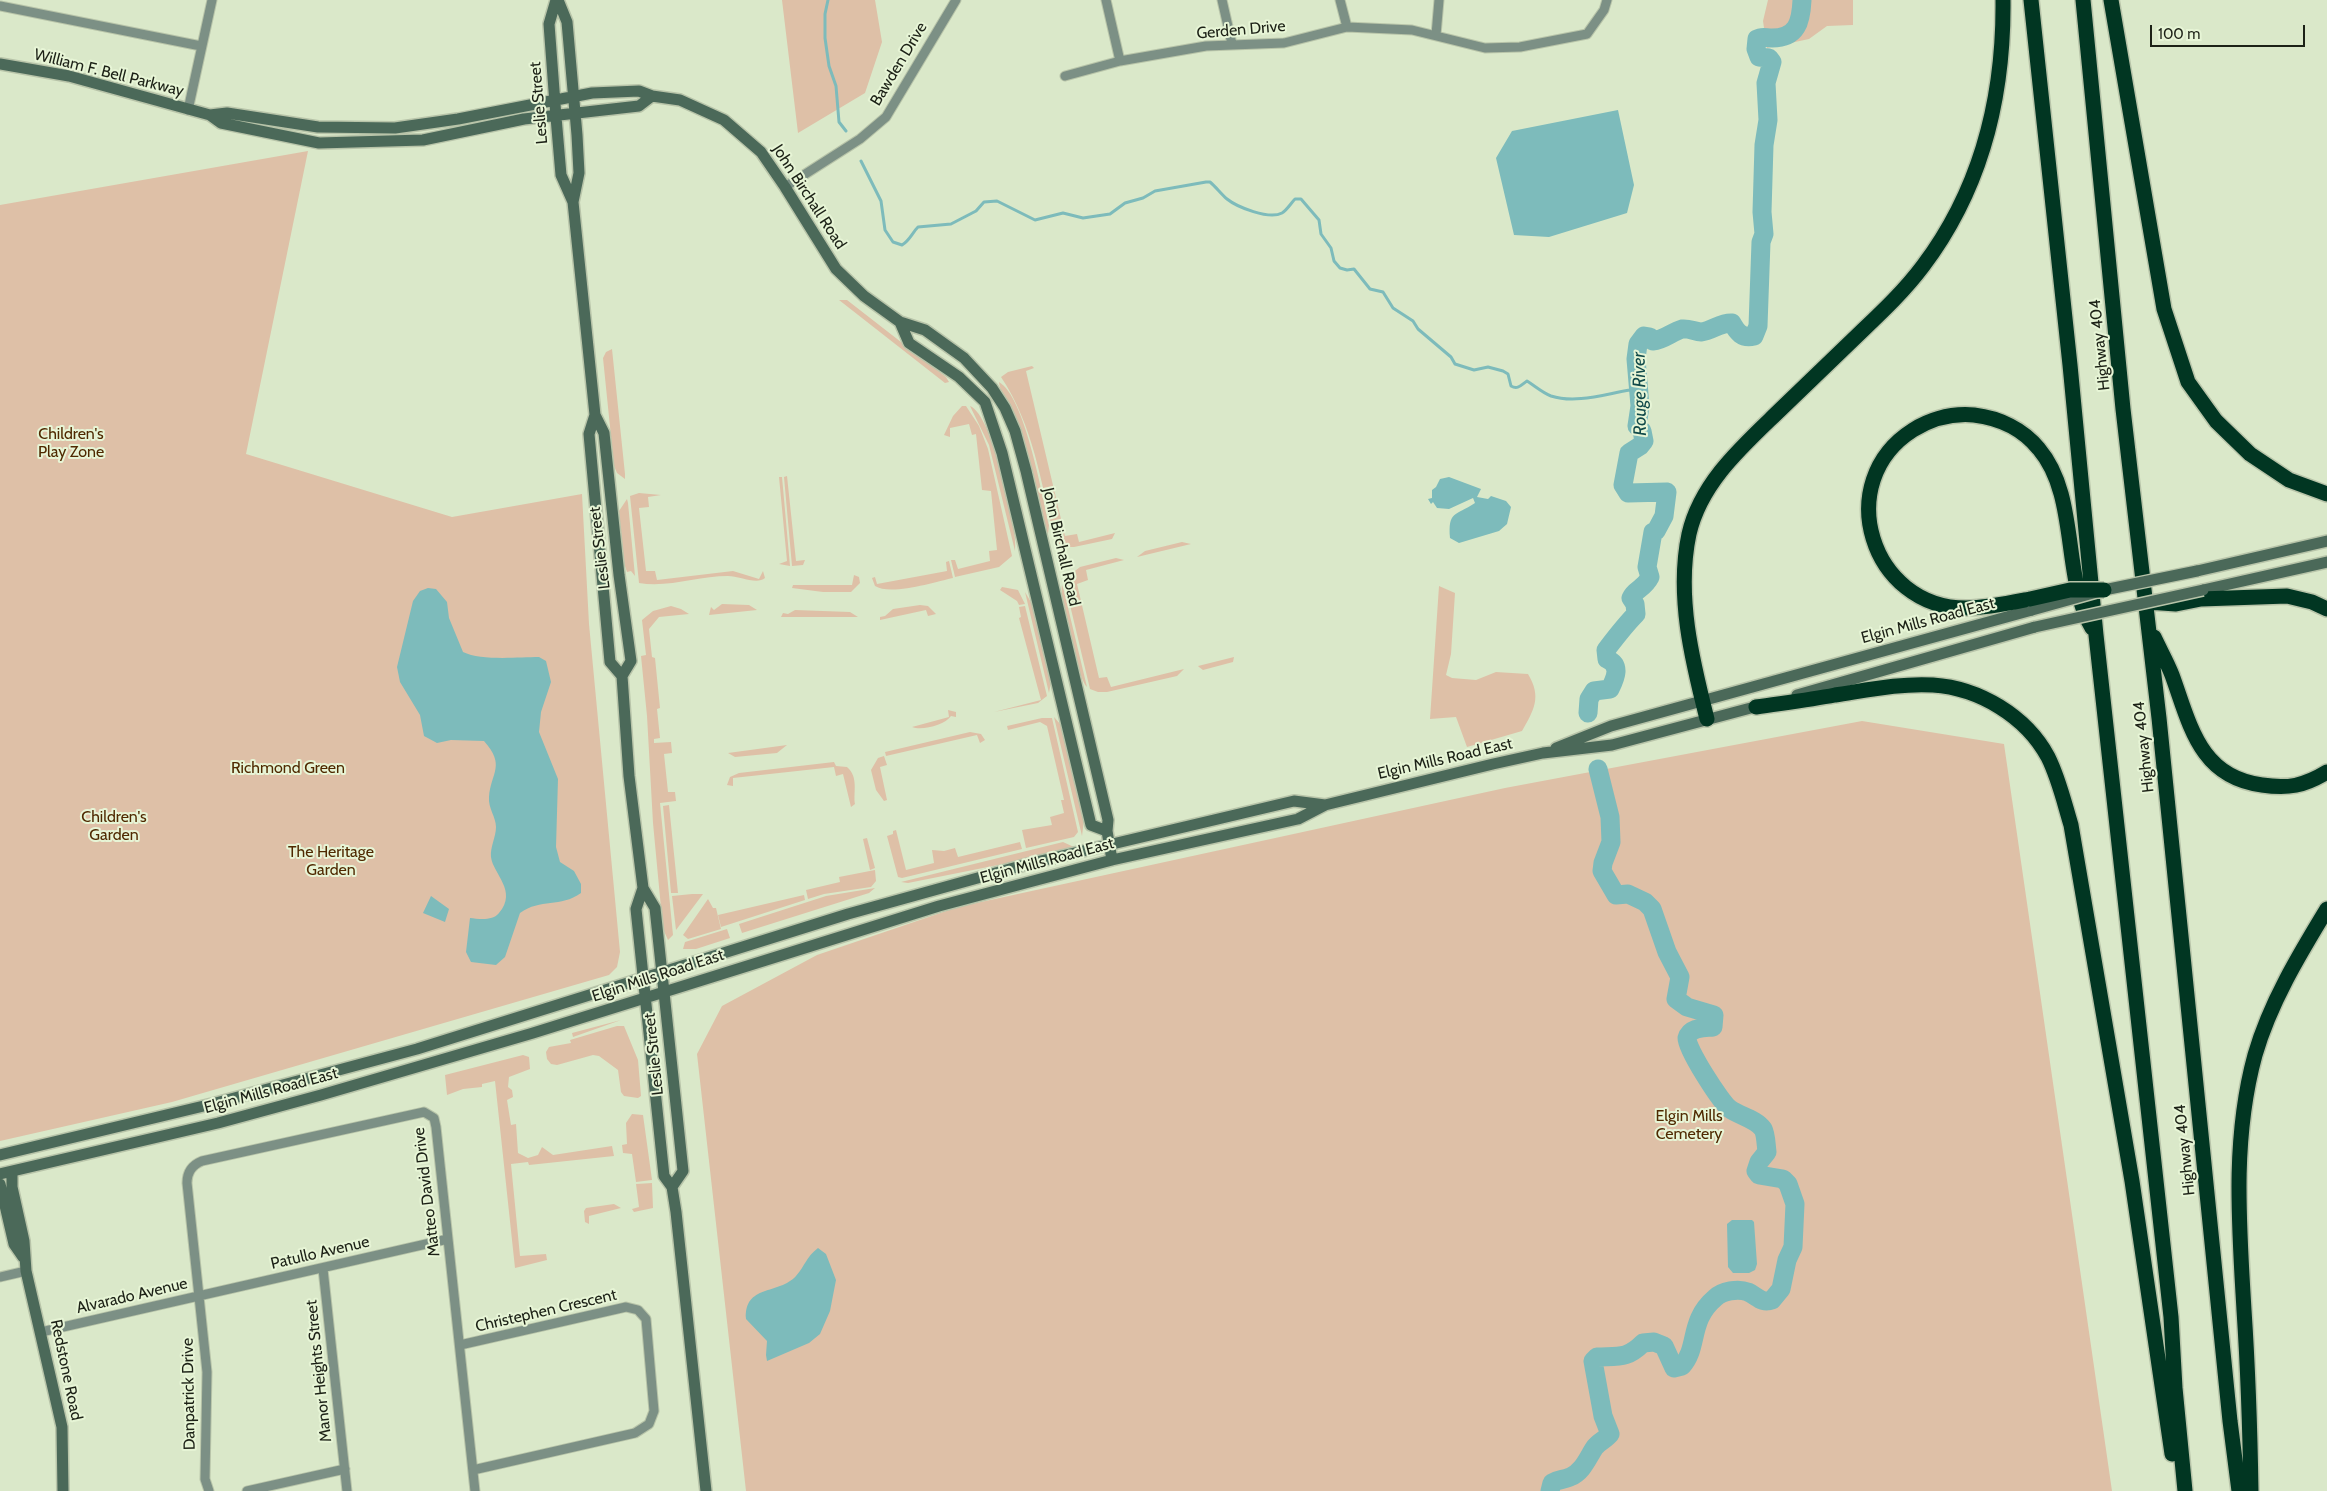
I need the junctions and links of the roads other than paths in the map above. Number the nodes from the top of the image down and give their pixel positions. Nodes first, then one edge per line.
1 (212, 0) edge
2 (557, 0) edge
3 (956, 0) edge
4 (1106, 0) edge
5 (1222, 0) edge
6 (1340, 0) edge
7 (1440, 0) edge
8 (1607, 0) edge
9 (2003, 0) edge
10 (2031, 0) edge
11 (2083, 0) edge
12 (2111, 0) edge
13 (0, 6) edge
14 (1347, 28) junction
15 (1436, 35) junction
16 (1232, 44) junction
17 (201, 46) junction
18 (1120, 61) junction
19 (0, 64) edge
20 (1065, 76) dead end
21 (572, 96) junction
22 (652, 96) junction
23 (555, 100) junction
24 (188, 110) junction
25 (210, 115) junction
26 (574, 115) junction
27 (556, 117) junction
28 (318, 128) junction
29 (318, 143) junction
30 (785, 187) junction
31 (574, 202) junction
32 (900, 322) junction
33 (595, 415) junction
34 (2327, 494) edge
35 (2327, 541) edge
36 (2327, 562) edge
37 (2104, 590) joint
38 (2202, 595) junction
39 (2146, 602) joint
40 (2031, 605) junction
41 (2327, 609) edge
42 (2148, 627) junction
43 (2096, 635) junction
44 (622, 676) junction
45 (1702, 700) junction
46 (1756, 707) junction
47 (1707, 719) junction
48 (1543, 753) junction
49 (2327, 772) edge
50 (1325, 805) junction
51 (1107, 831) junction
52 (1109, 844) junction
53 (1112, 860) junction
54 (643, 888) junction
55 (2327, 910) edge
56 (663, 971) junction
57 (644, 977) junction
58 (664, 992) junction
59 (645, 998) junction
60 (0, 1155) edge
61 (12, 1171) junction
62 (0, 1174) edge
63 (0, 1184) edge
64 (672, 1187) junction
65 (448, 1240) junction
66 (24, 1257) junction
67 (323, 1269) junction
68 (26, 1271) junction
69 (0, 1277) edge
70 (200, 1296) junction
71 (41, 1332) junction
72 (460, 1345) junction
73 (345, 1469) junction
74 (473, 1470) junction
75 (63, 1491) edge
76 (209, 1491) edge
77 (247, 1491) edge
78 (347, 1491) edge
79 (475, 1491) edge
80 (706, 1491) edge
81 (2178, 1491) edge
82 (2185, 1491) edge
83 (2239, 1491) edge
84 (2251, 1491) edge

1 - 17 street
2 - 21 main road, Leslie Street
2 - 23 main road, Leslie Street
3 - 30 street, Bawden Drive
4 - 18 street
5 - 16 street
6 - 14 street
7 - 15 street
8 - 15 street, Gerden Drive
9 - 45 highway
10 - 43 highway, Highway 404
11 - 42 highway, Highway 404
12 - 34 highway
13 - 17 street
14 - 15 street, Gerden Drive
14 - 16 street, Gerden Drive
16 - 18 street, Gerden Drive
17 - 24 street
18 - 20 street, Gerden Drive
19 - 24 main road, William F. Bell Parkway
21 - 22 main road, John Birchall Road
21 - 23 main road, William F. Bell Parkway
21 - 26 main road, Leslie Street
22 - 26 main road
22 - 30 main road, John Birchall Road
23 - 27 main road, Leslie Street
23 - 28 main road, William F. Bell Parkway
24 - 25 main road, William F. Bell Parkway
25 - 28 main road, William F. Bell Parkway
25 - 29 main road, William F. Bell Parkway
26 - 27 main road, William F. Bell Parkway
26 - 31 main road, Leslie Street
27 - 29 main road, William F. Bell Parkway
27 - 31 main road, Leslie Street
28 - 29 street
30 - 32 main road, John Birchall Road
31 - 33 main road, Leslie Street
32 - 51 main road, John Birchall Road
32 - 51 main road, John Birchall Road
33 - 44 main road, Leslie Street
33 - 44 main road, Leslie Street
35 - 37 main road, bridge
36 - 38 main road
37 - 40 highway, bridge
38 - 39 highway, bridge
38 - 41 highway
39 - 46 main road, Elgin Mills Road East, bridge
40 - 43 highway
40 - 45 main road, Elgin Mills Road East
42 - 49 highway
42 - 83 highway, Highway 404
43 - 82 highway, Highway 404
44 - 54 main road, Leslie Street
45 - 47 highway
45 - 48 main road, Elgin Mills Road East
46 - 47 main road, Elgin Mills Road East
46 - 81 highway
47 - 48 main road, Elgin Mills Road East
48 - 50 main road, Elgin Mills Road East
50 - 52 main road, Elgin Mills Road East
50 - 53 main road, Elgin Mills Road East
51 - 52 main road, John Birchall Road
52 - 53 main road, John Birchall Road
52 - 56 main road, Elgin Mills Road East
53 - 58 main road, Elgin Mills Road East
54 - 56 main road, Leslie Street
54 - 57 main road, Leslie Street
55 - 84 highway
56 - 57 main road, Elgin Mills Road East
56 - 58 main road, Leslie Street
57 - 59 main road, Leslie Street
57 - 60 main road, Elgin Mills Road East
58 - 59 main road, Elgin Mills Road East
58 - 64 main road, Leslie Street
59 - 61 main road, Elgin Mills Road East
59 - 64 main road, Leslie Street
61 - 62 main road, Elgin Mills Road East
61 - 66 main road, Redstone Road
63 - 66 main road, Redstone Road
64 - 80 main road, Leslie Street
65 - 67 street, Patullo Avenue
65 - 70 street, Matteo David Drive
65 - 72 street, Matteo David Drive
66 - 68 main road, Redstone Road
67 - 70 street, Patullo Avenue
67 - 73 street, Manor Heights Street
68 - 69 street
68 - 71 main road, Redstone Road
70 - 71 street, Alvarado Avenue
70 - 76 street, Danpatrick Drive
71 - 75 main road, Redstone Road
72 - 74 street, Matteo David Drive
72 - 74 street, Christephen Crescent
73 - 77 street
73 - 78 street, Manor Heights Street
74 - 79 street, Matteo David Drive

